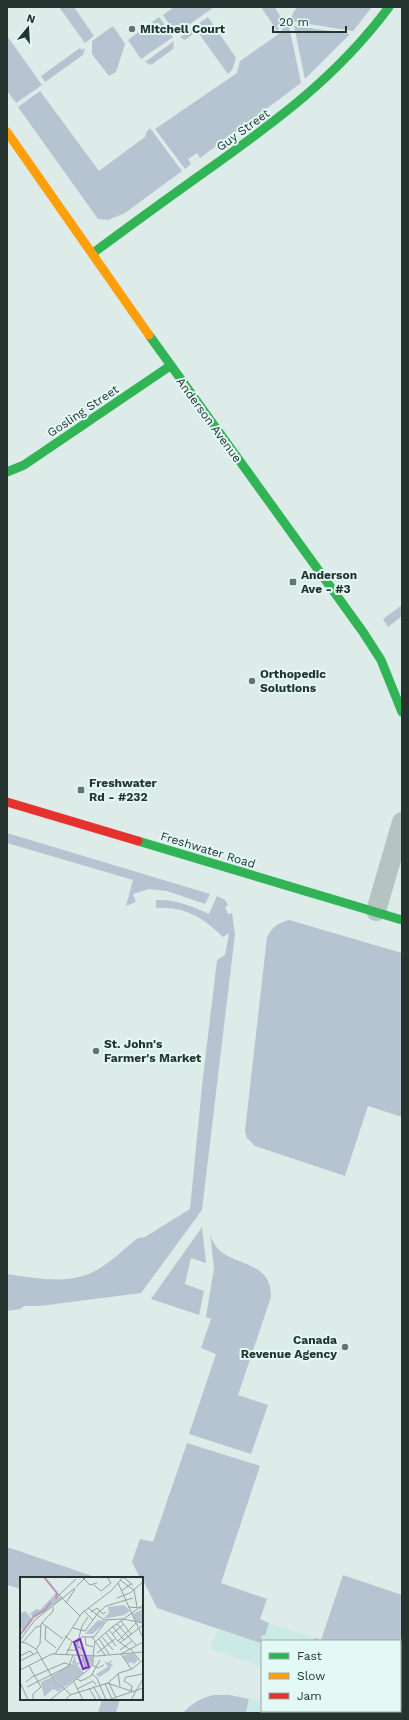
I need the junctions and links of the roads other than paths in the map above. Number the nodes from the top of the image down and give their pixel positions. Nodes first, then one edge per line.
1 (389, 7) edge
2 (7, 132) edge
3 (94, 253) junction
4 (170, 366) junction
5 (7, 472) edge
6 (402, 712) edge
7 (7, 802) edge
8 (402, 822) edge
9 (376, 911) junction
10 (402, 920) edge

1 - 3 street, Guy Street
2 - 3 street, Anderson Avenue
3 - 4 street, Anderson Avenue
4 - 5 street, Gosling Street
4 - 6 street, Anderson Avenue
7 - 9 street, Freshwater Road
8 - 9 street
9 - 10 street, Freshwater Road

